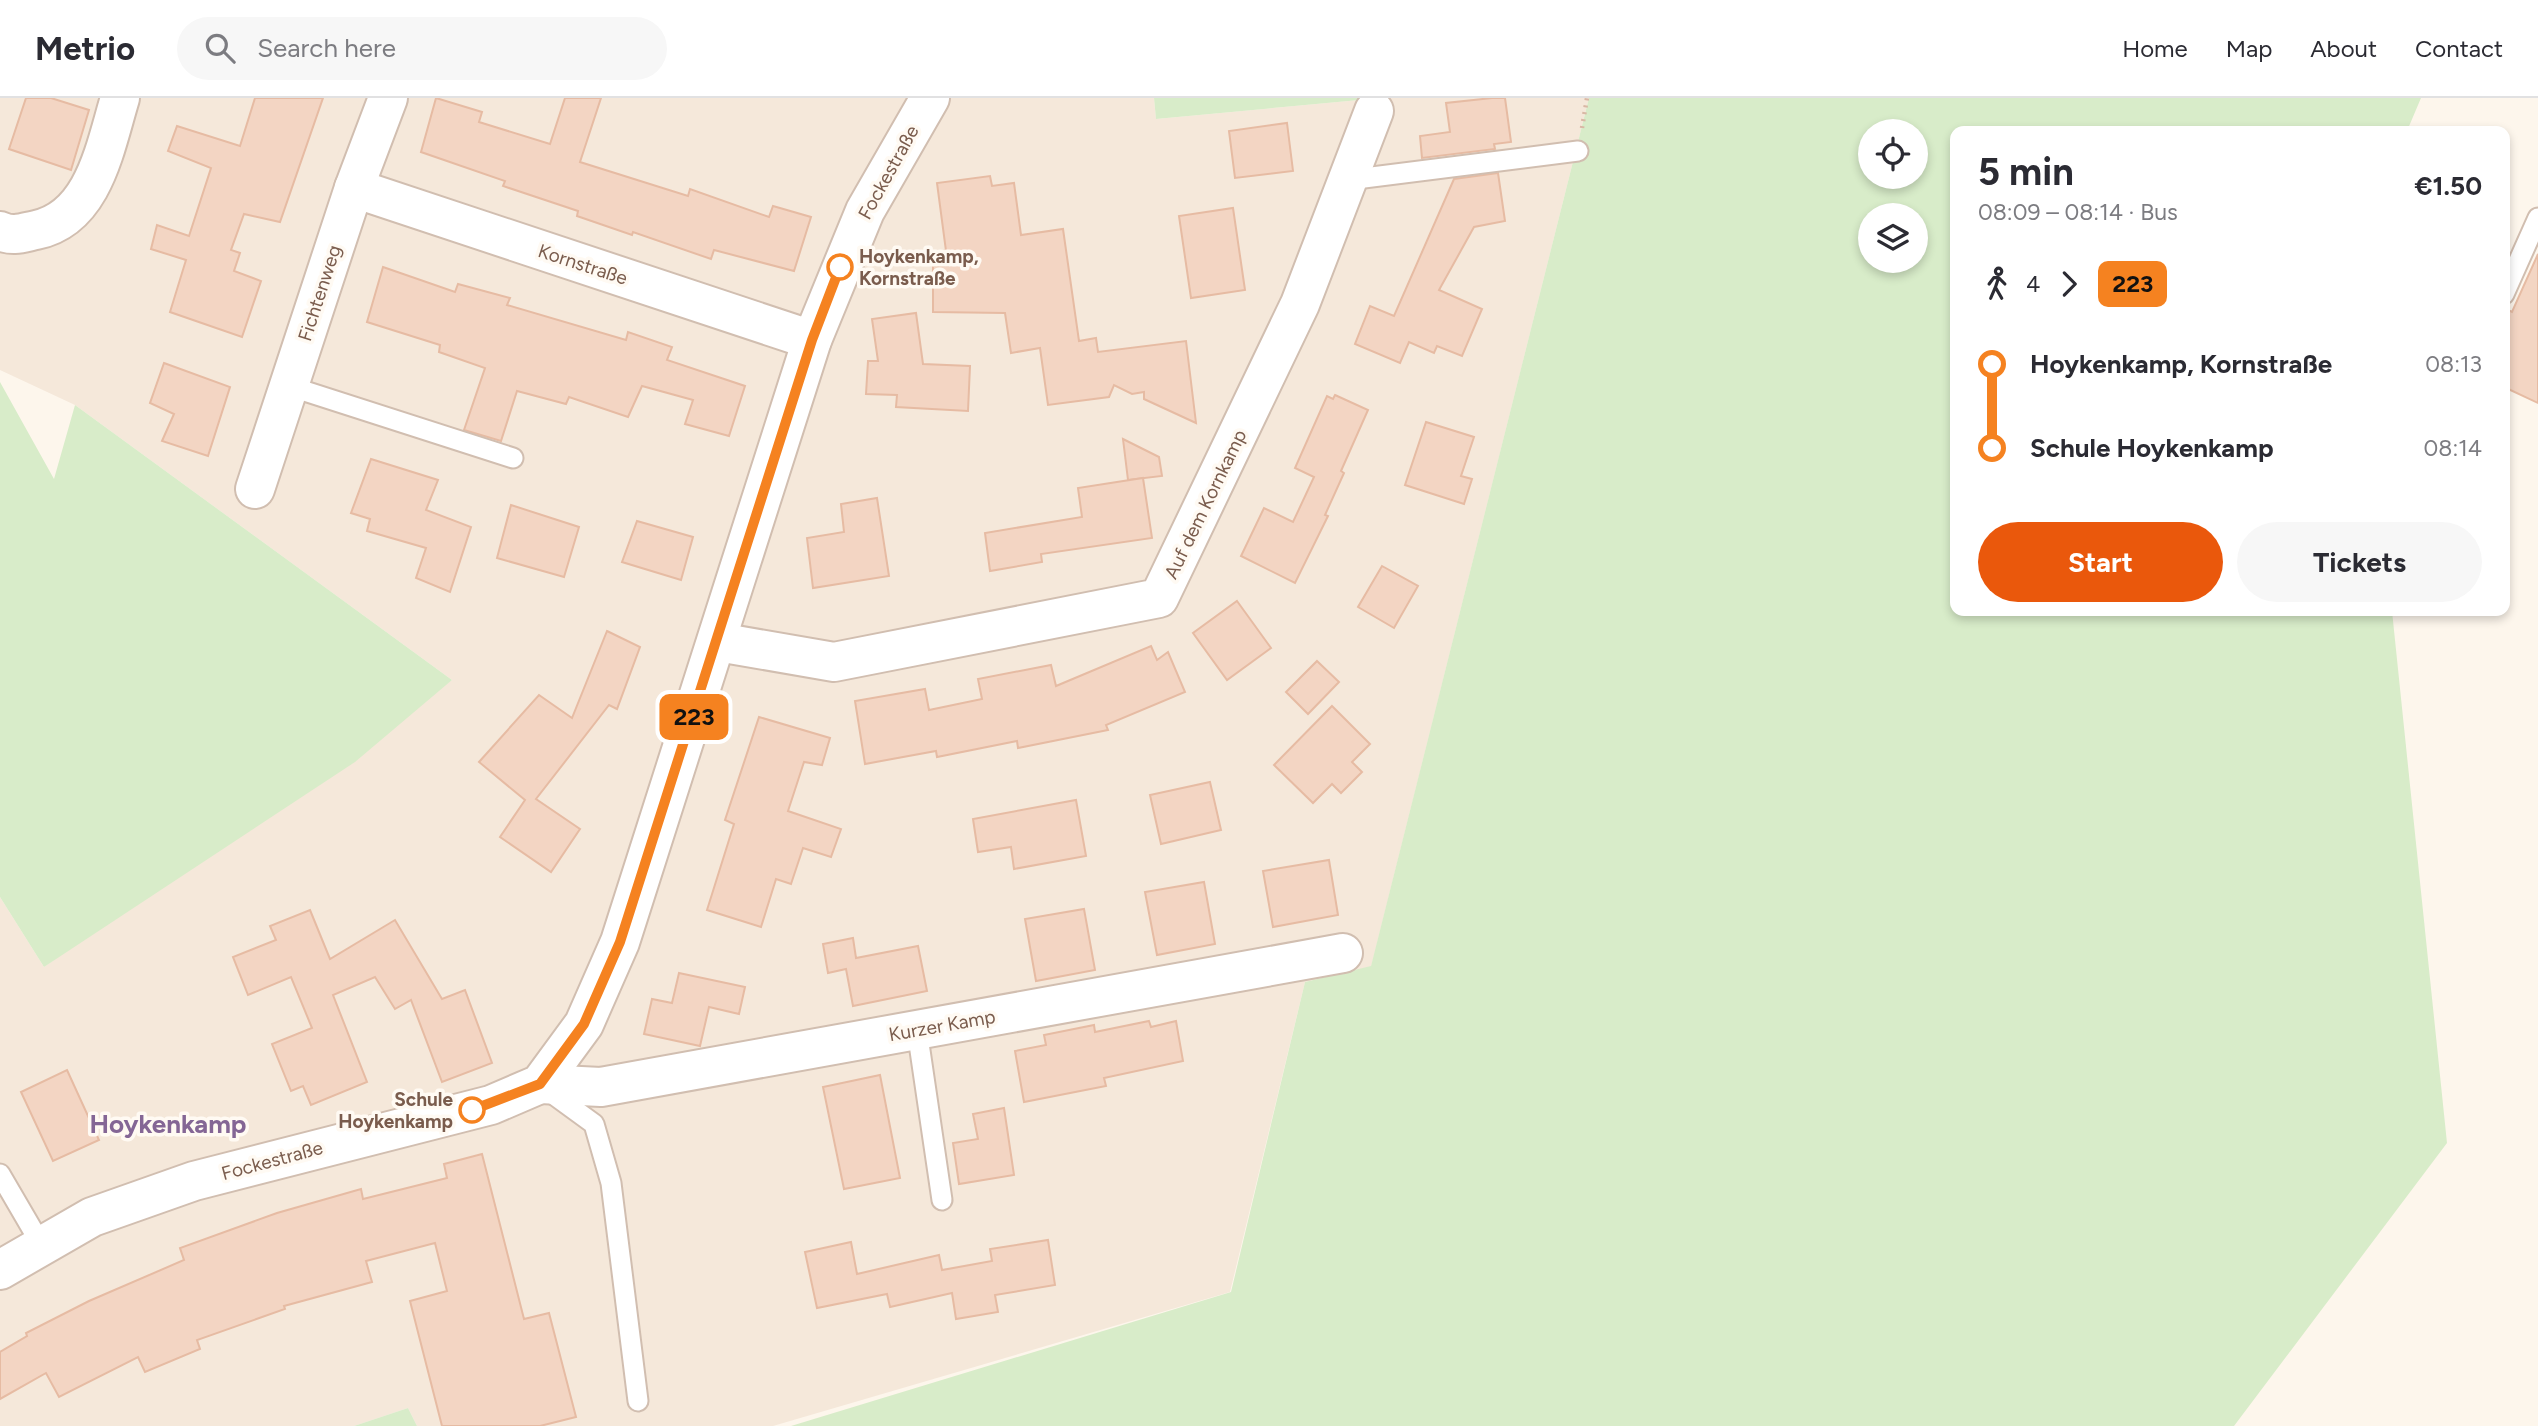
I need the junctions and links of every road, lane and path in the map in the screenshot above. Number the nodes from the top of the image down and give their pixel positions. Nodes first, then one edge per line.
1 (120, 98) edge
2 (388, 98) edge
3 (930, 98) edge
4 (1374, 111) dead end
5 (1578, 151) dead end
6 (1348, 180) junction
7 (354, 187) junction
8 (2538, 218) edge
9 (0, 231) edge
10 (2510, 281) edge
11 (812, 340) junction
12 (289, 386) junction
13 (513, 458) dead end
14 (255, 489) dead end
15 (718, 642) junction
16 (1343, 953) dead end
17 (917, 1030) junction
18 (540, 1084) junction
19 (0, 1174) edge
20 (942, 1200) dead end
21 (41, 1246) junction
22 (0, 1269) edge
23 (638, 1401) dead end

1 - 9 street
2 - 7 street, Fichtenweg
3 - 11 street, Fockestraße
4 - 6 street, Auf dem Kornkamp
5 - 6 lane
6 - 15 street, Auf dem Kornkamp
7 - 11 street, Kornstraße
7 - 12 street, Fichtenweg
8 - 10 lane
11 - 15 street, Fockestraße
12 - 13 lane
12 - 14 street, Fichtenweg
15 - 18 street, Fockestraße
16 - 17 street, Kurzer Kamp
17 - 18 street, Kurzer Kamp
17 - 20 lane
18 - 21 street, Fockestraße
18 - 23 lane
19 - 21 lane
21 - 22 street, Fockestraße

